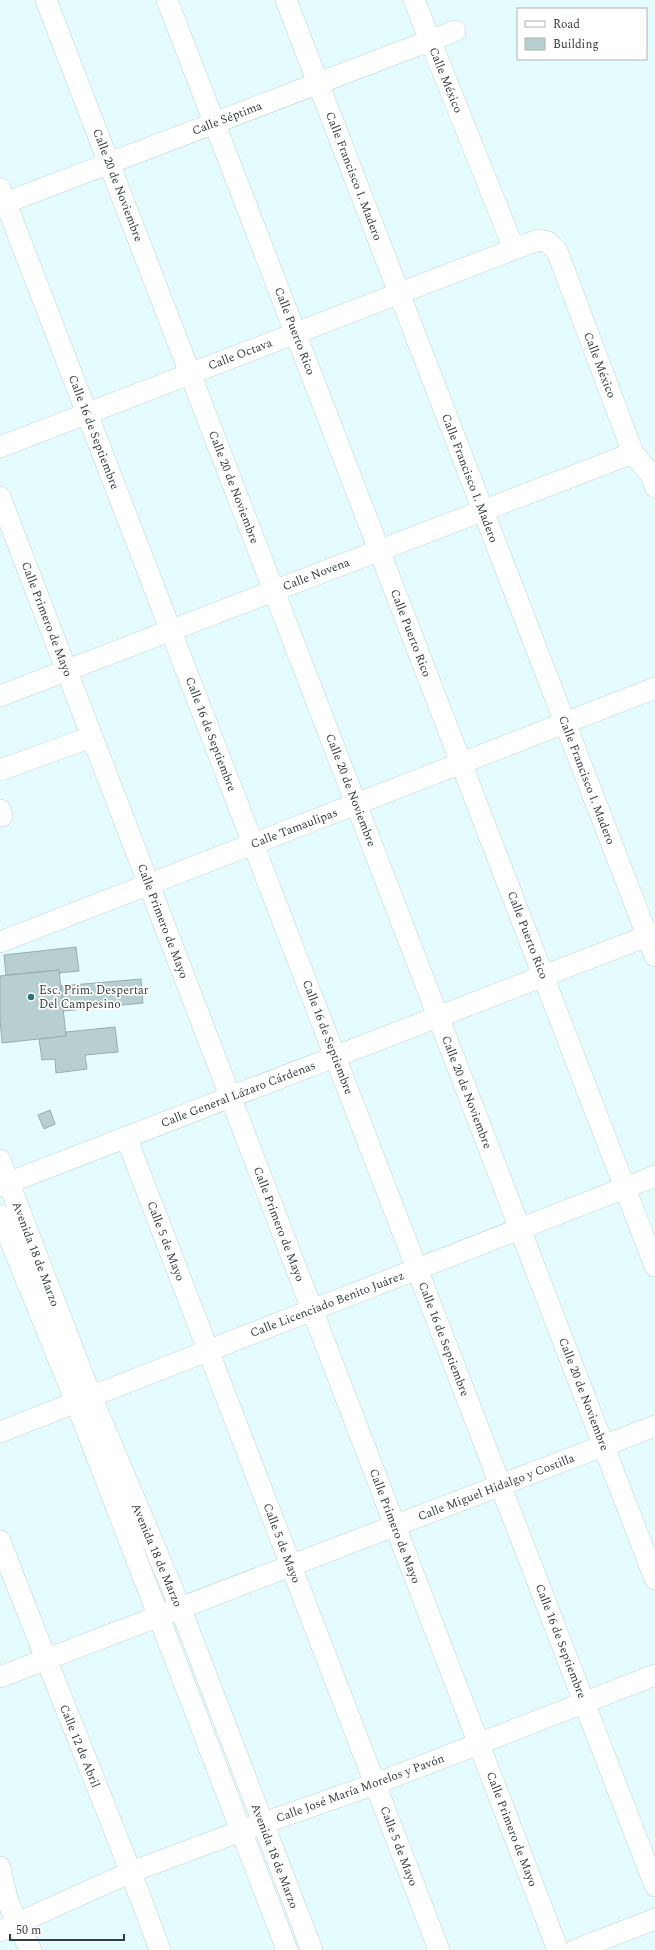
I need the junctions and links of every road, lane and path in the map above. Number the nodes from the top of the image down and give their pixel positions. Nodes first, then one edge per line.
1 (46, 0) edge
2 (167, 0) edge
3 (286, 0) edge
4 (414, 0) edge
5 (455, 31) dead end
6 (430, 40) junction
7 (318, 83) junction
8 (214, 123) junction
9 (110, 163) junction
10 (2, 199) edge
11 (548, 242) joint
12 (514, 249) junction
13 (399, 293) junction
14 (295, 333) junction
15 (190, 374) junction
16 (87, 414) junction
17 (0, 447) edge
18 (633, 453) junction
19 (655, 487) edge
20 (0, 498) edge
21 (483, 510) junction
22 (379, 550) junction
23 (274, 590) junction
24 (171, 630) junction
25 (67, 670) junction
26 (655, 688) edge
27 (0, 696) edge
28 (565, 723) junction
29 (92, 737) junction
30 (461, 763) junction
31 (0, 770) edge
32 (356, 804) junction
33 (253, 844) junction
34 (149, 884) junction
35 (651, 935) edge
36 (0, 942) edge
37 (655, 956) edge
38 (543, 976) junction
39 (438, 1017) junction
40 (335, 1056) junction
41 (230, 1097) junction
42 (126, 1137) junction
43 (0, 1160) edge
44 (655, 1176) edge
45 (4, 1184) edge
46 (625, 1188) junction
47 (0, 1215) edge
48 (520, 1229) junction
49 (655, 1266) edge
50 (417, 1269) junction
51 (312, 1310) junction
52 (208, 1351) junction
53 (83, 1399) junction
54 (655, 1426) edge
55 (0, 1432) edge
56 (603, 1445) junction
57 (500, 1485) junction
58 (395, 1525) junction
59 (0, 1541) edge
60 (291, 1565) junction
61 (655, 1579) edge
62 (180, 1607) junction
63 (159, 1616) junction
64 (45, 1659) junction
65 (655, 1674) edge
66 (0, 1677) edge
67 (584, 1702) junction
68 (479, 1743) junction
69 (375, 1784) junction
70 (262, 1823) junction
71 (241, 1831) junction
72 (0, 1867) edge
73 (131, 1872) junction
74 (655, 1886) edge
75 (655, 1919) edge
76 (8, 1928) edge
77 (31, 1950) edge
78 (160, 1950) edge
79 (288, 1950) edge
80 (312, 1950) edge
81 (439, 1950) edge
82 (558, 1950) edge
83 (575, 1950) edge

1 - 9 street, Calle 20 de Noviembre
2 - 8 street, Calle Puerto Rico
3 - 7 street, Calle Francisco I. Madero
4 - 6 street, Calle México
5 - 6 street, Calle Séptima
6 - 7 street, Calle Séptima
6 - 12 street, Calle México
7 - 8 street, Calle Séptima
7 - 13 street, Calle Francisco I. Madero
8 - 9 street, Calle Séptima
8 - 14 street, Calle Puerto Rico
9 - 10 street, Calle Séptima
9 - 15 street, Calle 20 de Noviembre
10 - 16 street, Calle 16 de Septiembre
11 - 12 street, Calle Octava
11 - 18 street, Calle México
12 - 13 street, Calle Octava
13 - 14 street, Calle Octava
13 - 21 street, Calle Francisco I. Madero
14 - 15 street, Calle Octava
14 - 22 street, Calle Puerto Rico
15 - 16 street, Calle Octava
15 - 23 street, Calle 20 de Noviembre
16 - 17 street, Calle Octava
16 - 24 street, Calle 16 de Septiembre
18 - 19 street, Calle México
18 - 21 street, Calle Novena
20 - 25 street, Calle Primero de Mayo
21 - 22 street, Calle Novena
21 - 28 street, Calle Francisco I. Madero
22 - 23 street, Calle Novena
22 - 30 street, Calle Puerto Rico
23 - 24 street, Calle Novena
23 - 32 street, Calle 20 de Noviembre
24 - 25 street, Calle Novena
24 - 33 street, Calle 16 de Septiembre
25 - 27 street, Calle Novena
25 - 29 street, Calle Primero de Mayo
26 - 28 street, Calle Tamaulipas
28 - 30 street, Calle Tamaulipas
28 - 35 street, Calle Francisco I. Madero
29 - 31 street
29 - 34 street, Calle Primero de Mayo
30 - 32 street, Calle Tamaulipas
30 - 38 street, Calle Puerto Rico
32 - 33 street, Calle Tamaulipas
32 - 39 street, Calle 20 de Noviembre
33 - 34 street, Calle Tamaulipas
33 - 40 street, Calle 16 de Septiembre
34 - 36 street, Calle Tamaulipas
34 - 41 street, Calle Primero de Mayo
35 - 37 street, Calle Francisco I. Madero
35 - 38 street, Calle General Lázaro Cárdenas
38 - 39 street, Calle General Lázaro Cárdenas
38 - 46 street, Calle Puerto Rico
39 - 40 street, Calle General Lázaro Cárdenas
39 - 48 street, Calle 20 de Noviembre
40 - 41 street, Calle General Lázaro Cárdenas
40 - 50 street, Calle 16 de Septiembre
41 - 42 street, Calle General Lázaro Cárdenas
41 - 51 street, Calle Primero de Mayo
42 - 45 street, Calle General Lázaro Cárdenas
42 - 52 street, Calle 5 de Mayo
43 - 45 street, Avenida 18 de Marzo
44 - 46 street, Calle Licenciado Benito Juárez
45 - 53 street, Avenida 18 de Marzo
46 - 48 street, Calle Licenciado Benito Juárez
46 - 49 street, Calle Puerto Rico
47 - 53 street, Avenida 18 de Marzo
48 - 50 street, Calle Licenciado Benito Juárez
48 - 56 street, Calle 20 de Noviembre
50 - 51 street, Calle Licenciado Benito Juárez
50 - 57 street, Calle 16 de Septiembre
51 - 52 street, Calle Licenciado Benito Juárez
51 - 58 street, Calle Primero de Mayo
52 - 53 street, Calle Licenciado Benito Juárez
52 - 60 street, Calle 5 de Mayo
53 - 55 street, Calle Licenciado Benito Juárez
53 - 62 street, Avenida 18 de Marzo
53 - 63 street, Avenida 18 de Marzo
54 - 56 street, Calle Miguel Hidalgo y Costilla
56 - 57 street, Calle Miguel Hidalgo y Costilla
56 - 61 street, Calle 20 de Noviembre
57 - 58 street, Calle Miguel Hidalgo y Costilla
57 - 67 street, Calle 16 de Septiembre
58 - 60 street, Calle Miguel Hidalgo y Costilla
58 - 68 street, Calle Primero de Mayo
59 - 64 street, Calle 12 de Abril
60 - 62 street, Calle Miguel Hidalgo y Costilla
60 - 69 street, Calle 5 de Mayo
62 - 63 street, Calle Miguel Hidalgo y Costilla
62 - 70 street, Avenida 18 de Marzo
63 - 64 street, Calle Miguel Hidalgo y Costilla
63 - 71 street, Avenida 18 de Marzo
64 - 66 street, Calle Miguel Hidalgo y Costilla
64 - 73 street, Calle 12 de Abril
65 - 67 street, Calle José María Morelos y Pavón
67 - 68 street, Calle José María Morelos y Pavón
67 - 74 street, Calle 16 de Septiembre
68 - 69 street, Calle José María Morelos y Pavón
68 - 82 street, Calle Primero de Mayo
69 - 70 street, Calle José María Morelos y Pavón
69 - 81 street, Calle 5 de Mayo
70 - 71 street, Calle José María Morelos y Pavón
70 - 80 street, Avenida 18 de Marzo
71 - 73 street, Calle José María Morelos y Pavón
71 - 79 street, Avenida 18 de Marzo
72 - 76 street
73 - 76 street, Calle José María Morelos y Pavón
73 - 78 street, Calle 12 de Abril
75 - 83 street
76 - 77 street

